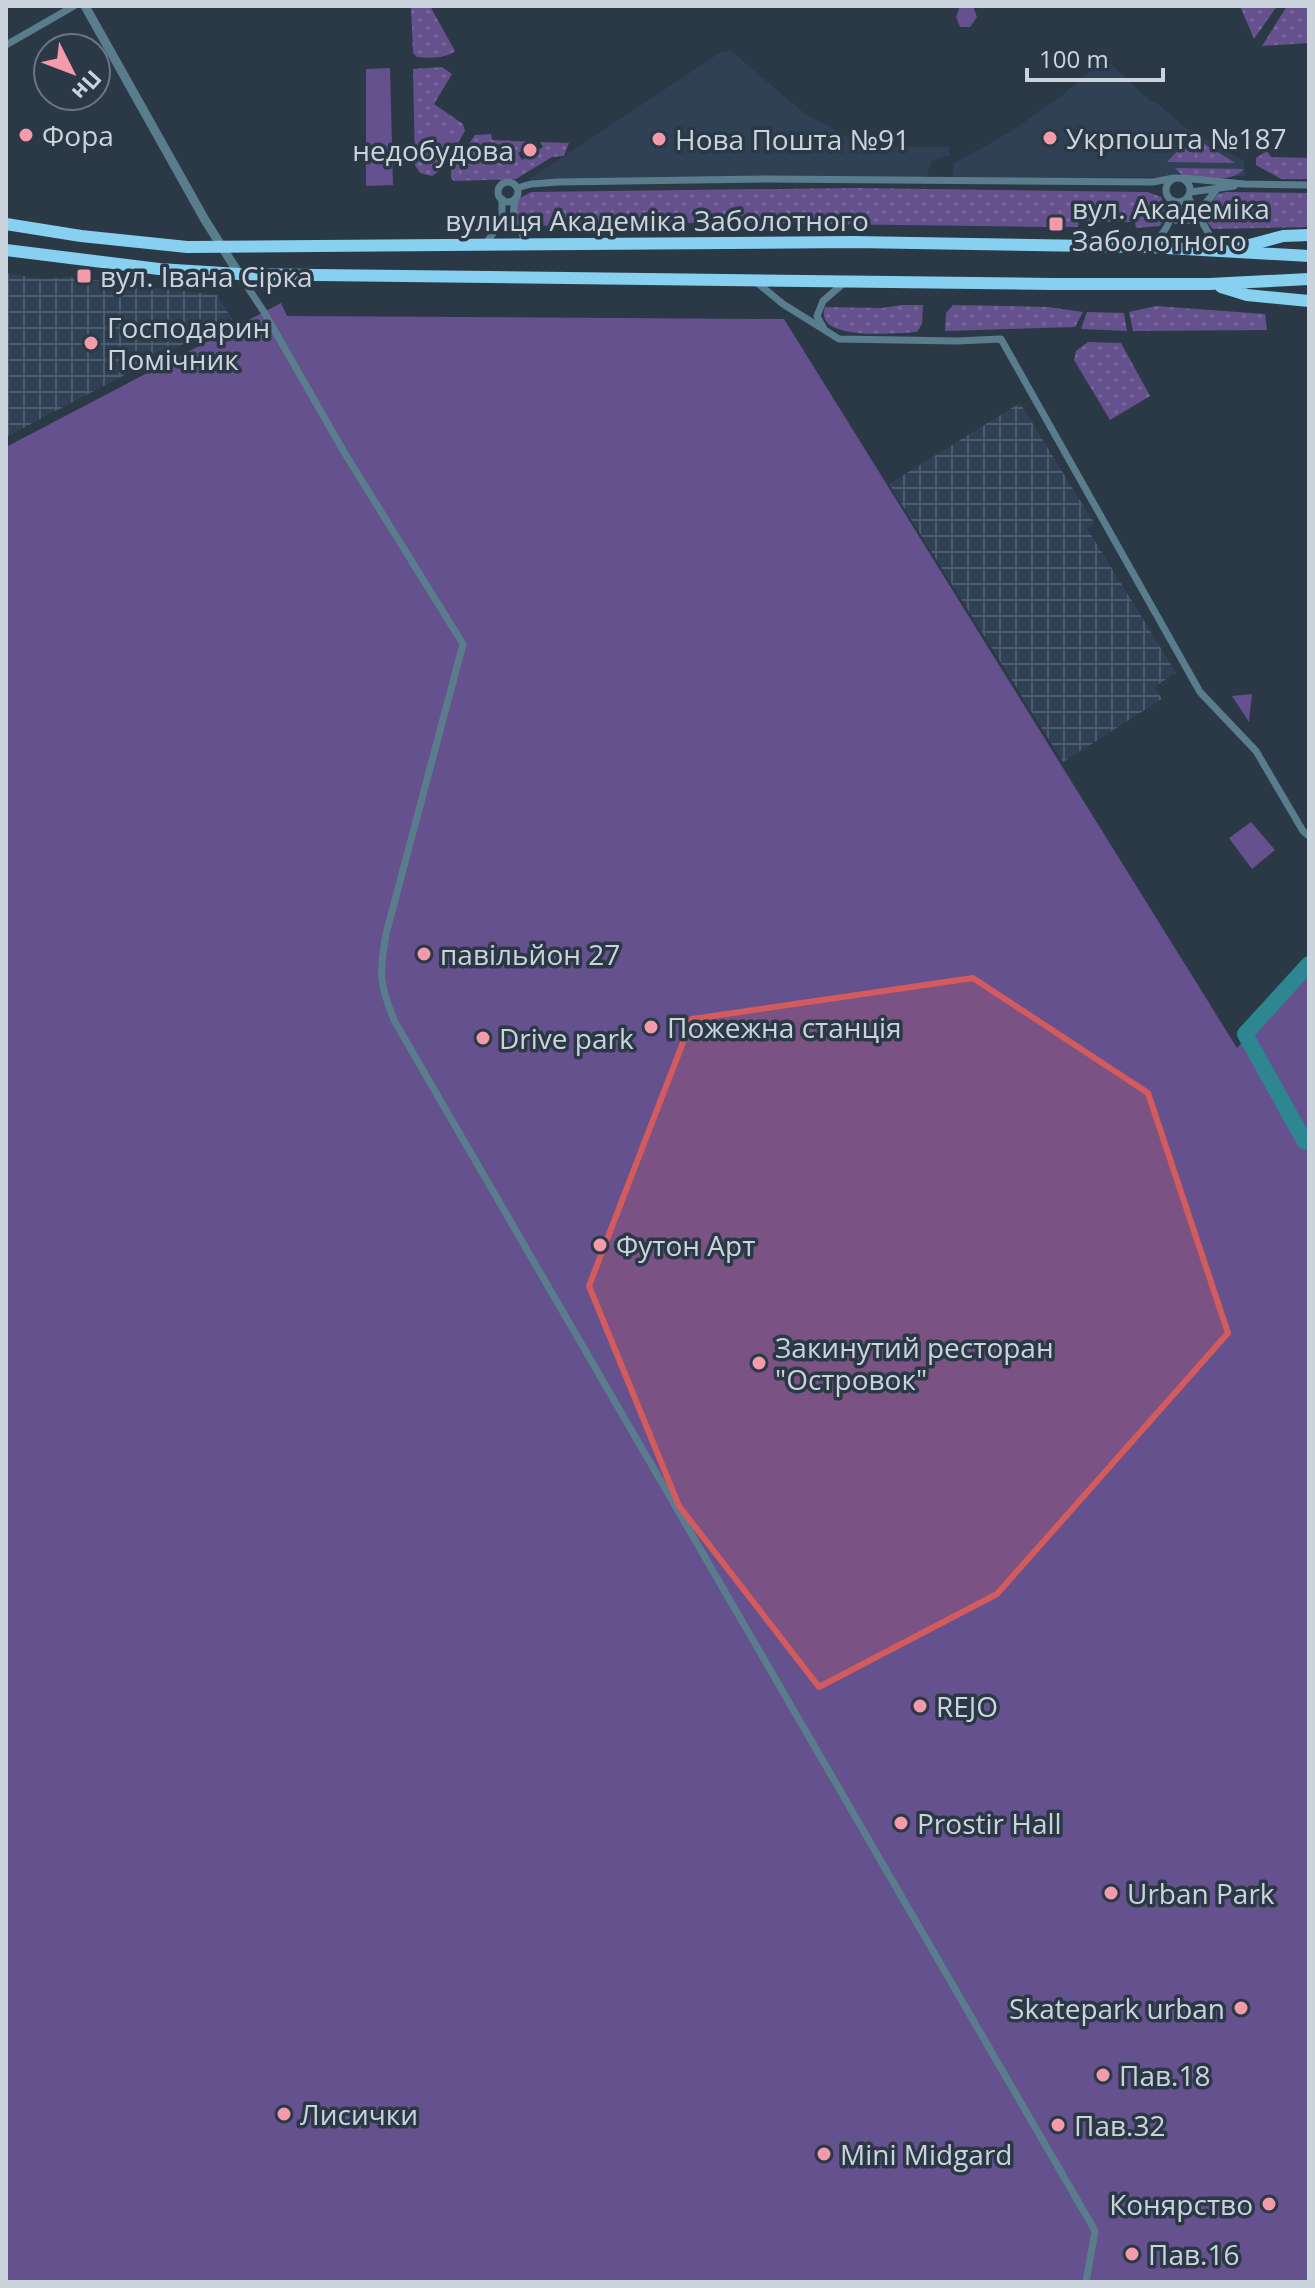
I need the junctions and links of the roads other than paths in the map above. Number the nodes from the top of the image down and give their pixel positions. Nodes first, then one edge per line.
1 (74, 6) edge
2 (85, 6) edge
3 (6, 45) edge
4 (1178, 178) junction
5 (1153, 182) junction
6 (1244, 184) junction
7 (1309, 185) edge
8 (517, 188) junction
9 (1218, 188) junction
10 (1166, 191) junction
11 (1190, 194) junction
12 (515, 198) junction
13 (502, 199) junction
14 (1171, 200) junction
15 (1202, 220) junction
16 (6, 224) edge
17 (1309, 235) edge
18 (527, 244) junction
19 (485, 245) junction
20 (222, 247) junction
21 (1149, 247) junction
22 (6, 250) edge
23 (1224, 250) junction
24 (1309, 256) edge
25 (239, 274) junction
26 (753, 279) junction
27 (1309, 279) edge
28 (849, 280) junction
29 (1210, 284) junction
30 (1309, 301) edge
31 (828, 334) junction
32 (1309, 836) edge
33 (1086, 2282) edge

1 - 3 street
2 - 20 street
4 - 5 street
4 - 6 street
4 - 10 street
4 - 11 street
5 - 8 street
5 - 10 street
6 - 7 street
6 - 9 street
8 - 12 street
8 - 13 street
9 - 11 street
9 - 15 street
10 - 14 street
11 - 14 street
11 - 15 street
12 - 13 street
12 - 18 street
13 - 19 street
14 - 21 street
15 - 23 street
16 - 20 highway, вулиця Академіка Заболотного
17 - 23 highway
18 - 19 highway, вулиця Академіка Заболотного
18 - 21 highway, вулиця Академіка Заболотного
19 - 20 highway, вулиця Академіка Заболотного
20 - 25 street
21 - 23 highway, вулиця Академіка Заболотного
22 - 25 highway, вулиця Академіка Заболотного
23 - 24 highway, вулиця Академіка Заболотного
25 - 26 highway, вулиця Академіка Заболотного
25 - 33 street
26 - 28 highway, вулиця Академіка Заболотного
26 - 31 street
27 - 29 highway, вулиця Академіка Заболотного
28 - 29 highway, вулиця Академіка Заболотного
28 - 31 street
29 - 30 highway
31 - 32 street

